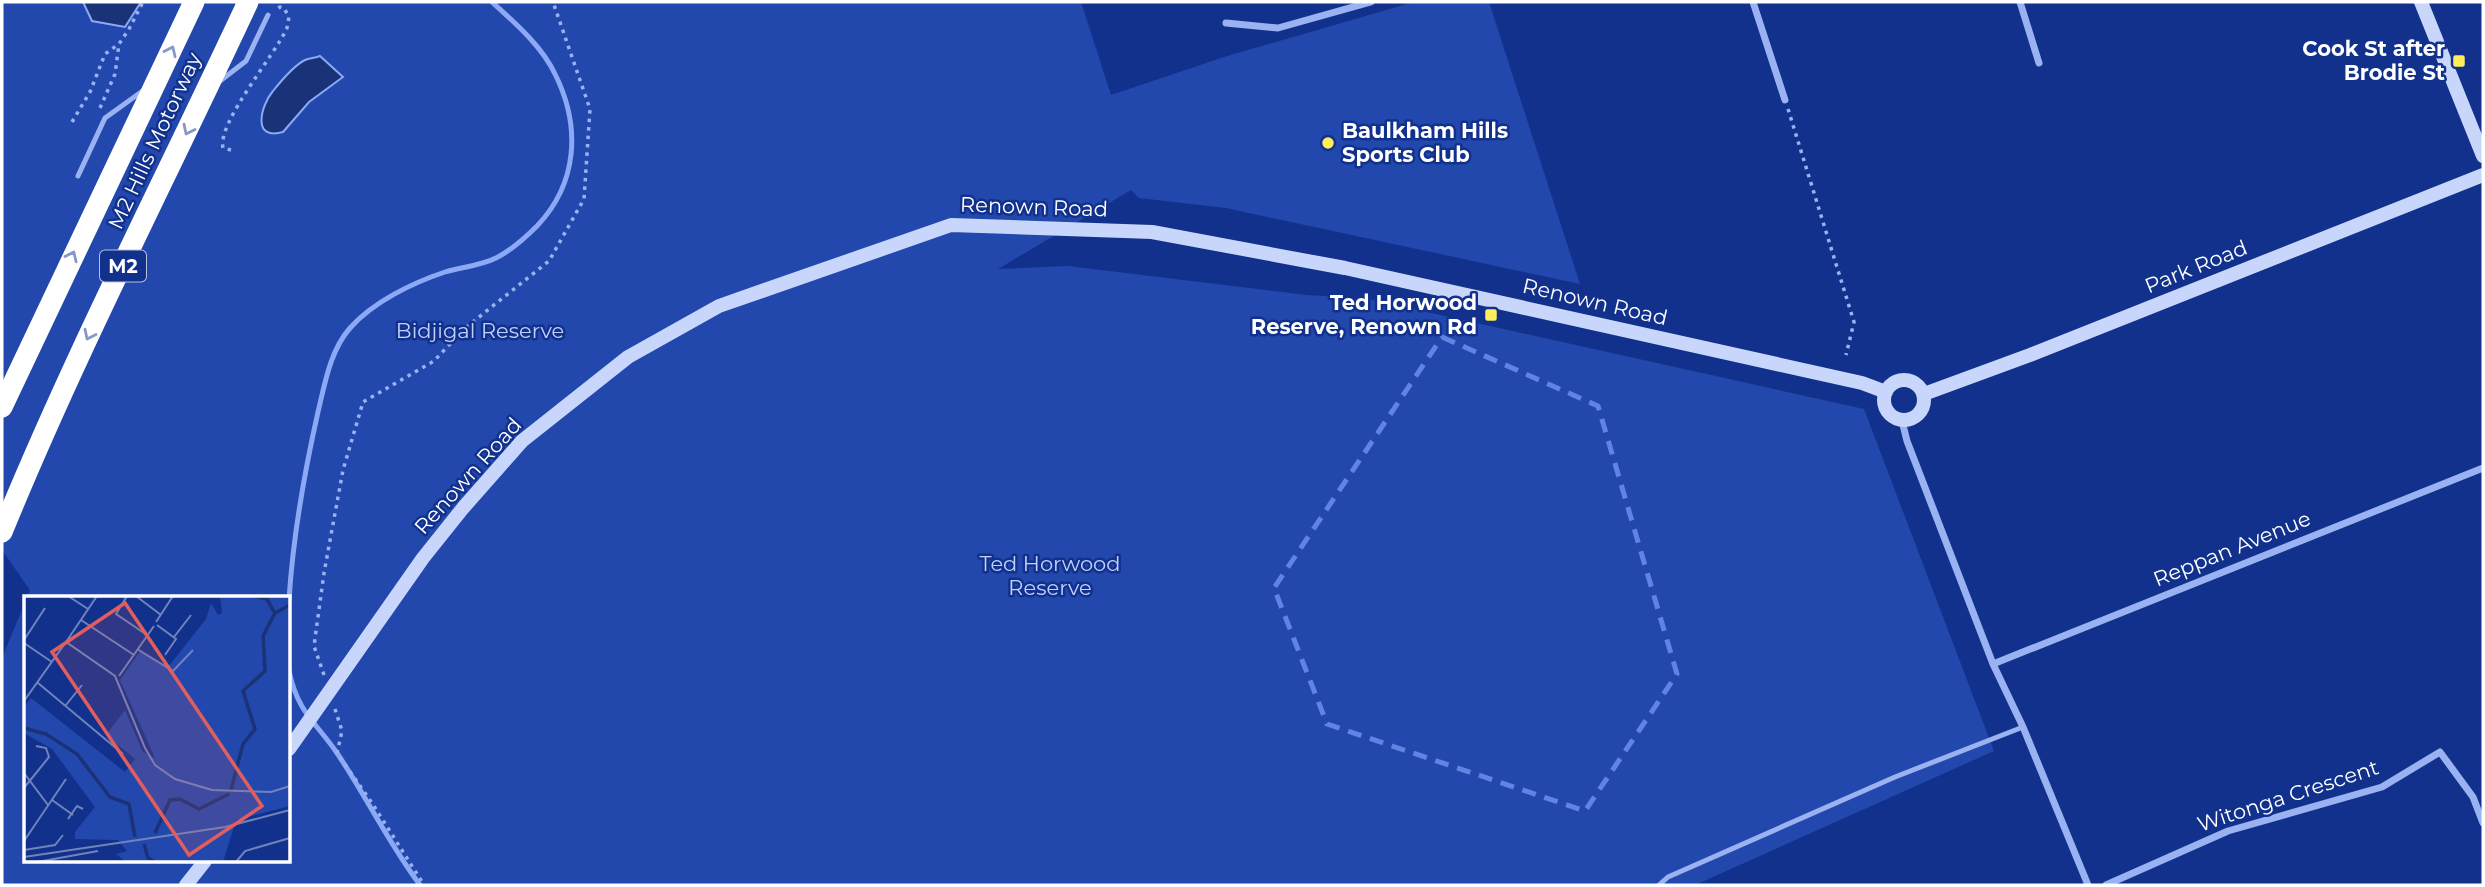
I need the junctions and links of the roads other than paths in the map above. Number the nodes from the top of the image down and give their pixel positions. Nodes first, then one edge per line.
1 (194, 2) edge
2 (248, 2) edge
3 (1371, 2) edge
4 (1753, 2) edge
5 (2020, 2) edge
6 (2421, 2) edge
7 (268, 15) road end
8 (1226, 23) dead end
9 (2039, 63) dead end
10 (156, 83) junction
11 (207, 91) junction
12 (1785, 100) road end
13 (2483, 156) edge
14 (2483, 175) edge
15 (78, 176) dead end
16 (1886, 391) junction
17 (1924, 394) junction
18 (2, 407) edge
19 (1902, 421) junction
20 (2483, 468) edge
21 (2, 531) edge
22 (1993, 664) junction
23 (2022, 727) junction
24 (290, 748) edge
25 (2483, 823) edge
26 (204, 862) edge
27 (186, 885) edge
28 (1658, 885) edge
29 (2088, 885) edge
30 (2106, 885) edge

10 -> 1 highway, M2 Hills Motorway / M2
2 - 11 highway, M2 Hills Motorway / M2
3 - 8 street
4 - 12 street
5 - 9 street
6 - 13 main road
7 - 11 lane
10 - 15 lane
18 -> 10 highway, M2 Hills Motorway / M2
11 -> 21 highway, M2 Hills Motorway / M2
14 - 17 main road, Park Road
16 - 17 main road
16 - 19 main road
16 - 24 main road, Renown Road
17 - 19 main road
19 - 22 street
20 - 22 street, Reppan Avenue
22 - 23 street
23 - 28 lane
23 - 29 street
25 - 30 street, Witonga Crescent
26 - 27 main road

